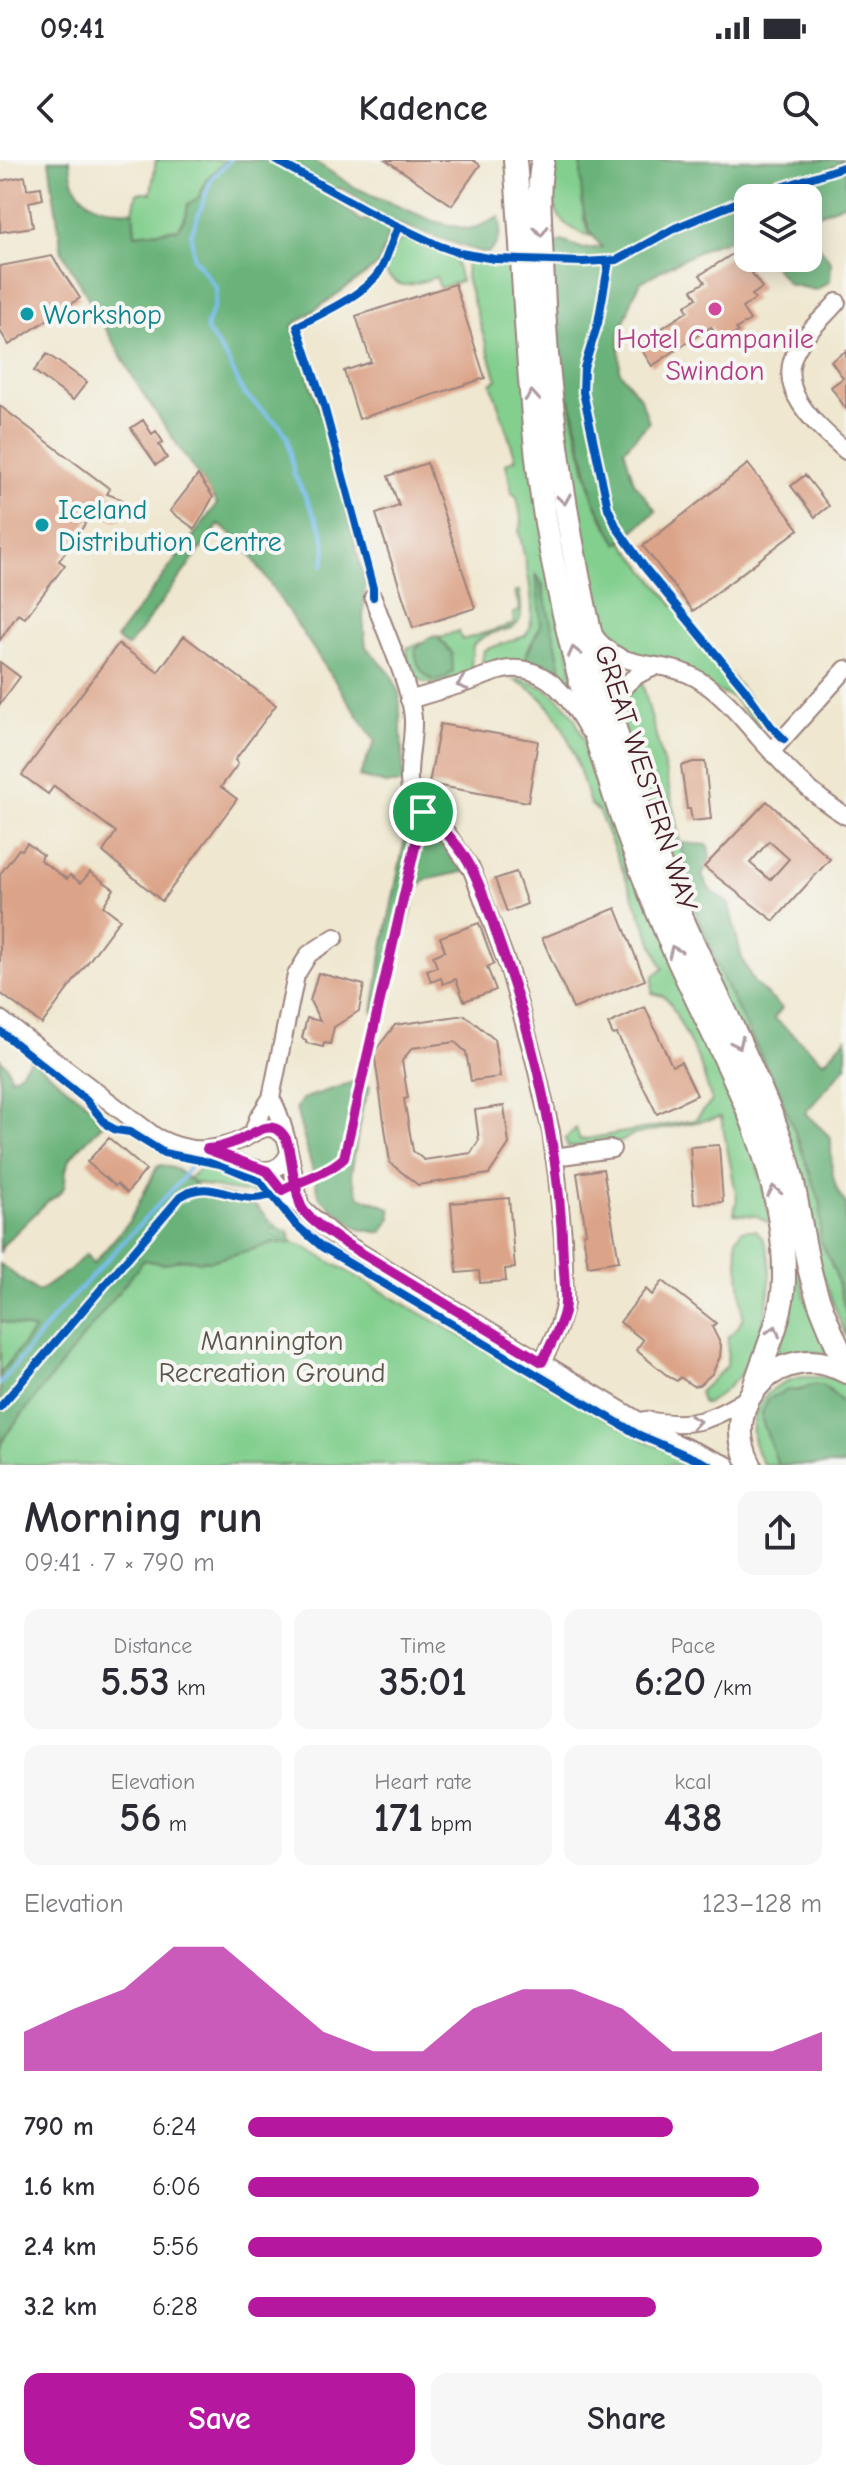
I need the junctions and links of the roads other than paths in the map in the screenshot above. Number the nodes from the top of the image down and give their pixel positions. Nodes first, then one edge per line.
1 (515, 160) edge
2 (543, 160) edge
3 (837, 302) dead end
4 (846, 451) edge
5 (373, 597) dead end
6 (589, 628) junction
7 (654, 667) junction
8 (846, 669) edge
9 (409, 700) junction
10 (610, 709) junction
11 (772, 751) junction
12 (604, 761) junction
13 (846, 816) edge
14 (335, 937) dead end
15 (0, 1019) edge
16 (271, 1098) junction
17 (251, 1134) junction
18 (283, 1135) junction
19 (207, 1149) junction
20 (612, 1149) dead end
21 (288, 1155) junction
22 (554, 1157) junction
23 (260, 1169) junction
24 (302, 1208) junction
25 (542, 1362) junction
26 (846, 1370) edge
27 (751, 1394) junction
28 (635, 1419) junction
29 (727, 1465) edge
30 (750, 1465) edge

12 -> 1 main road, GREAT WESTERN WAY
2 -> 6 main road, GREAT WESTERN WAY
3 - 4 street
5 - 9 street
6 - 7 street
6 - 10 main road, GREAT WESTERN WAY
7 - 10 street
7 - 11 street
8 - 11 street
12 -> 9 street
9 - 22 street
10 -> 26 main road, GREAT WESTERN WAY
11 - 13 street
27 -> 12 main road, GREAT WESTERN WAY
14 - 16 street
15 - 19 street
16 - 17 street
16 - 18 street
17 - 18 street
17 - 19 street
17 - 23 street
18 - 21 street
19 - 23 street
20 - 22 street
21 - 23 street
21 - 24 street
22 - 25 street
23 - 24 street
24 - 25 street
25 - 28 street
26 - 27 main road
28 -> 27 street
27 - 30 main road, GREAT WESTERN WAY
28 - 29 street

